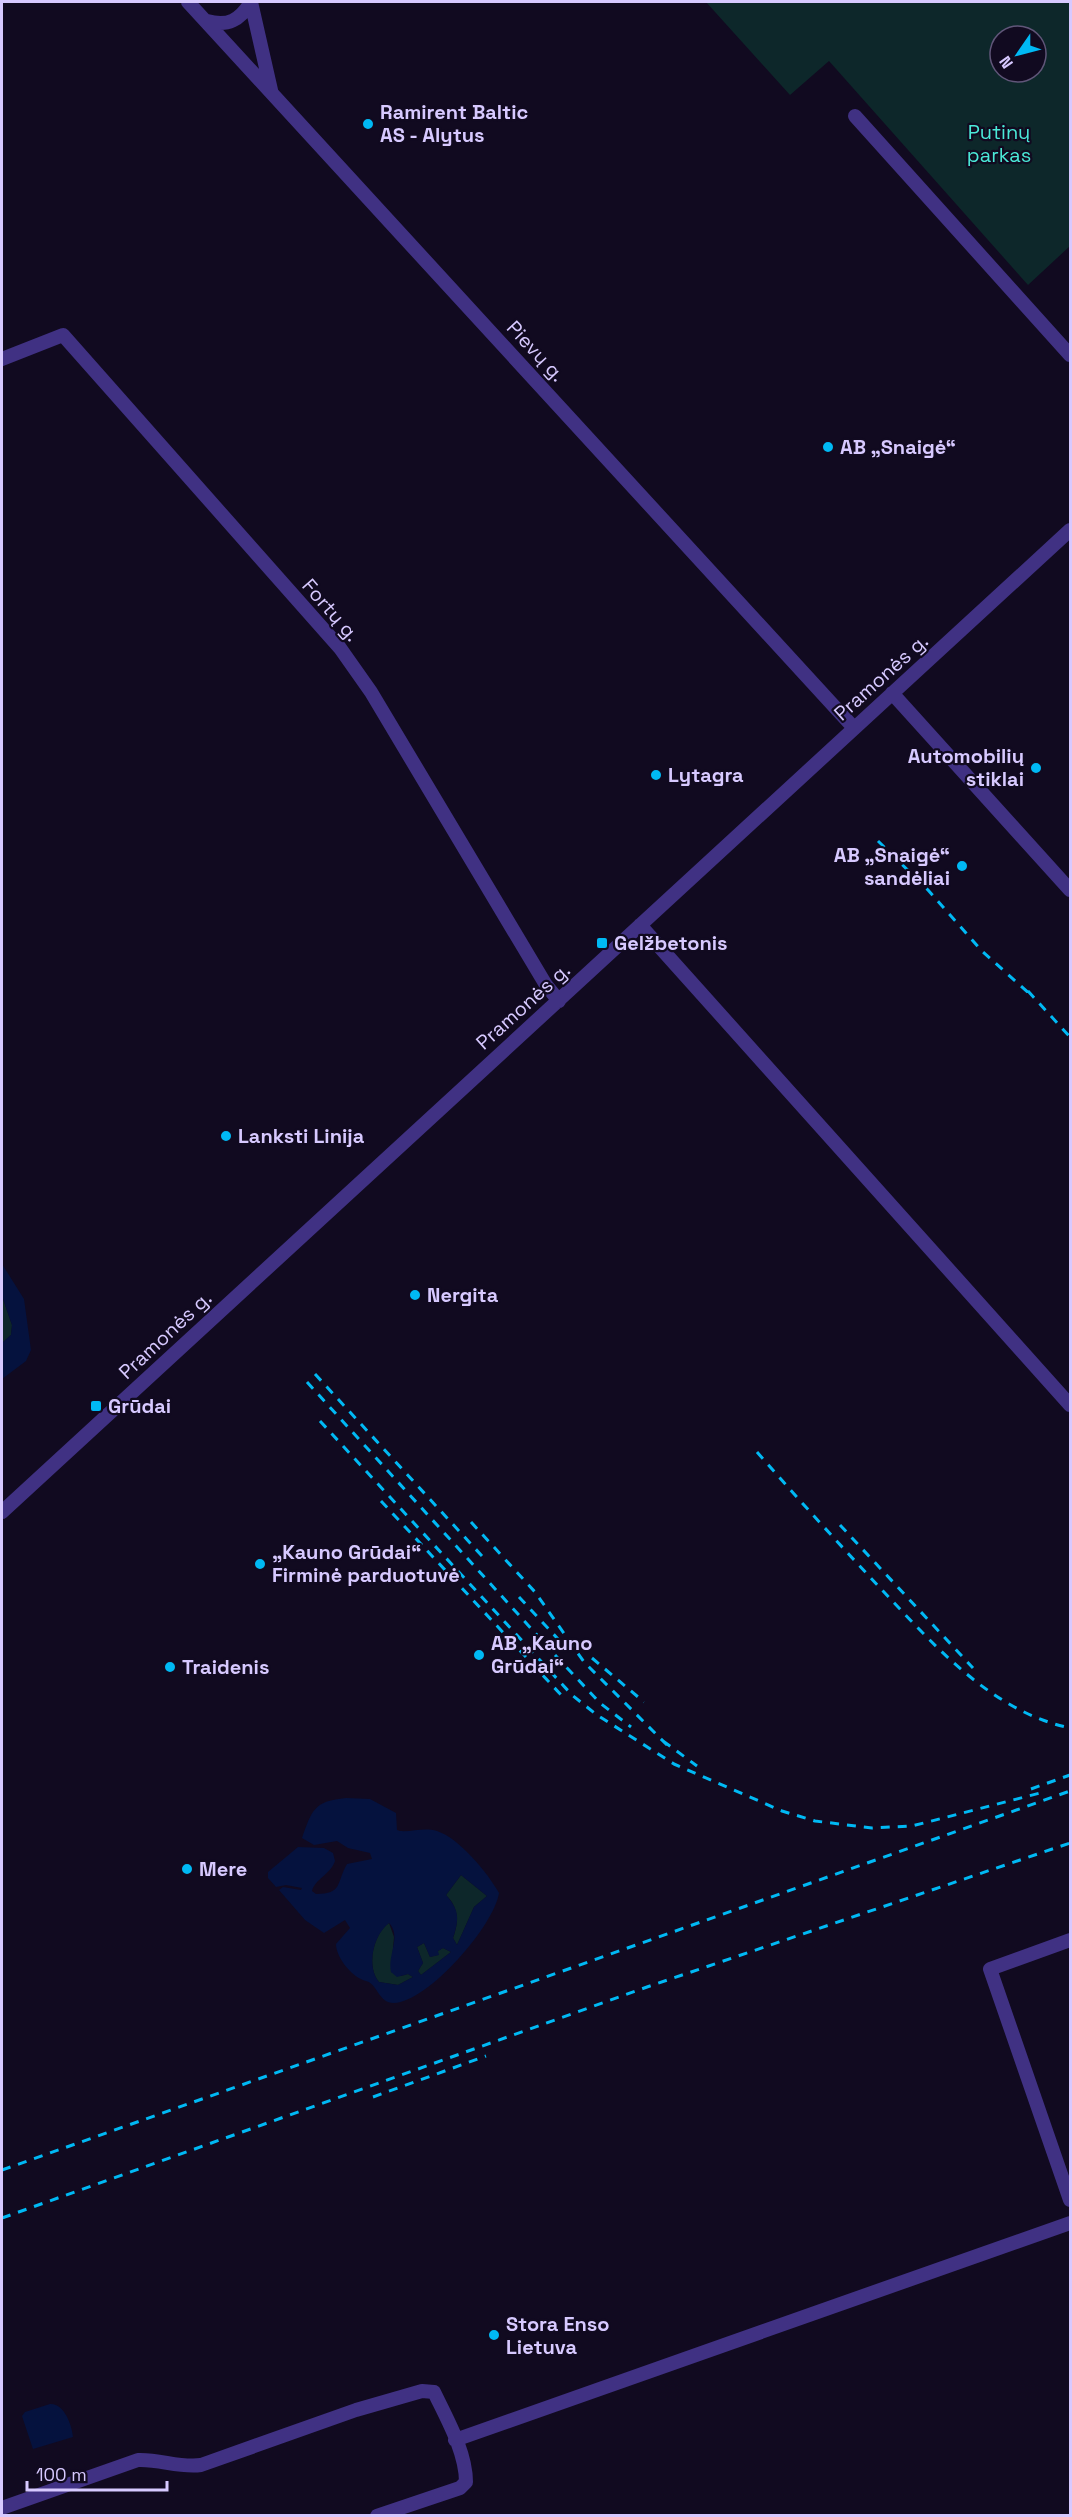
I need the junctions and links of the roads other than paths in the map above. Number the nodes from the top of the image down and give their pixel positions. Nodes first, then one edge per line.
1 (188, 2) edge
2 (251, 2) edge
3 (207, 21) junction
4 (272, 92) junction
5 (855, 116) dead end
6 (1071, 355) edge
7 (2, 359) edge
8 (1071, 530) edge
9 (892, 693) junction
10 (854, 728) junction
11 (1071, 890) edge
12 (640, 925) junction
13 (559, 1001) junction
14 (1071, 1405) edge
15 (2, 1512) edge
16 (1071, 1940) edge
17 (1071, 2200) edge
18 (1071, 2223) edge
19 (455, 2440) junction
20 (2, 2508) edge
21 (377, 2516) edge

1 - 3 street, Pievų g.
2 - 3 street
2 - 4 street
3 - 4 street, Pievų g.
4 - 10 street, Pievų g.
5 - 6 street
7 - 13 street, Fortų g.
8 - 9 street, Pramonės g.
9 - 10 street, Pramonės g.
9 - 11 street
10 - 12 street, Pramonės g.
12 - 13 street, Pramonės g.
12 - 14 street
13 - 15 street, Pramonės g.
16 - 17 street
18 - 19 street
19 - 20 street
19 - 21 street

